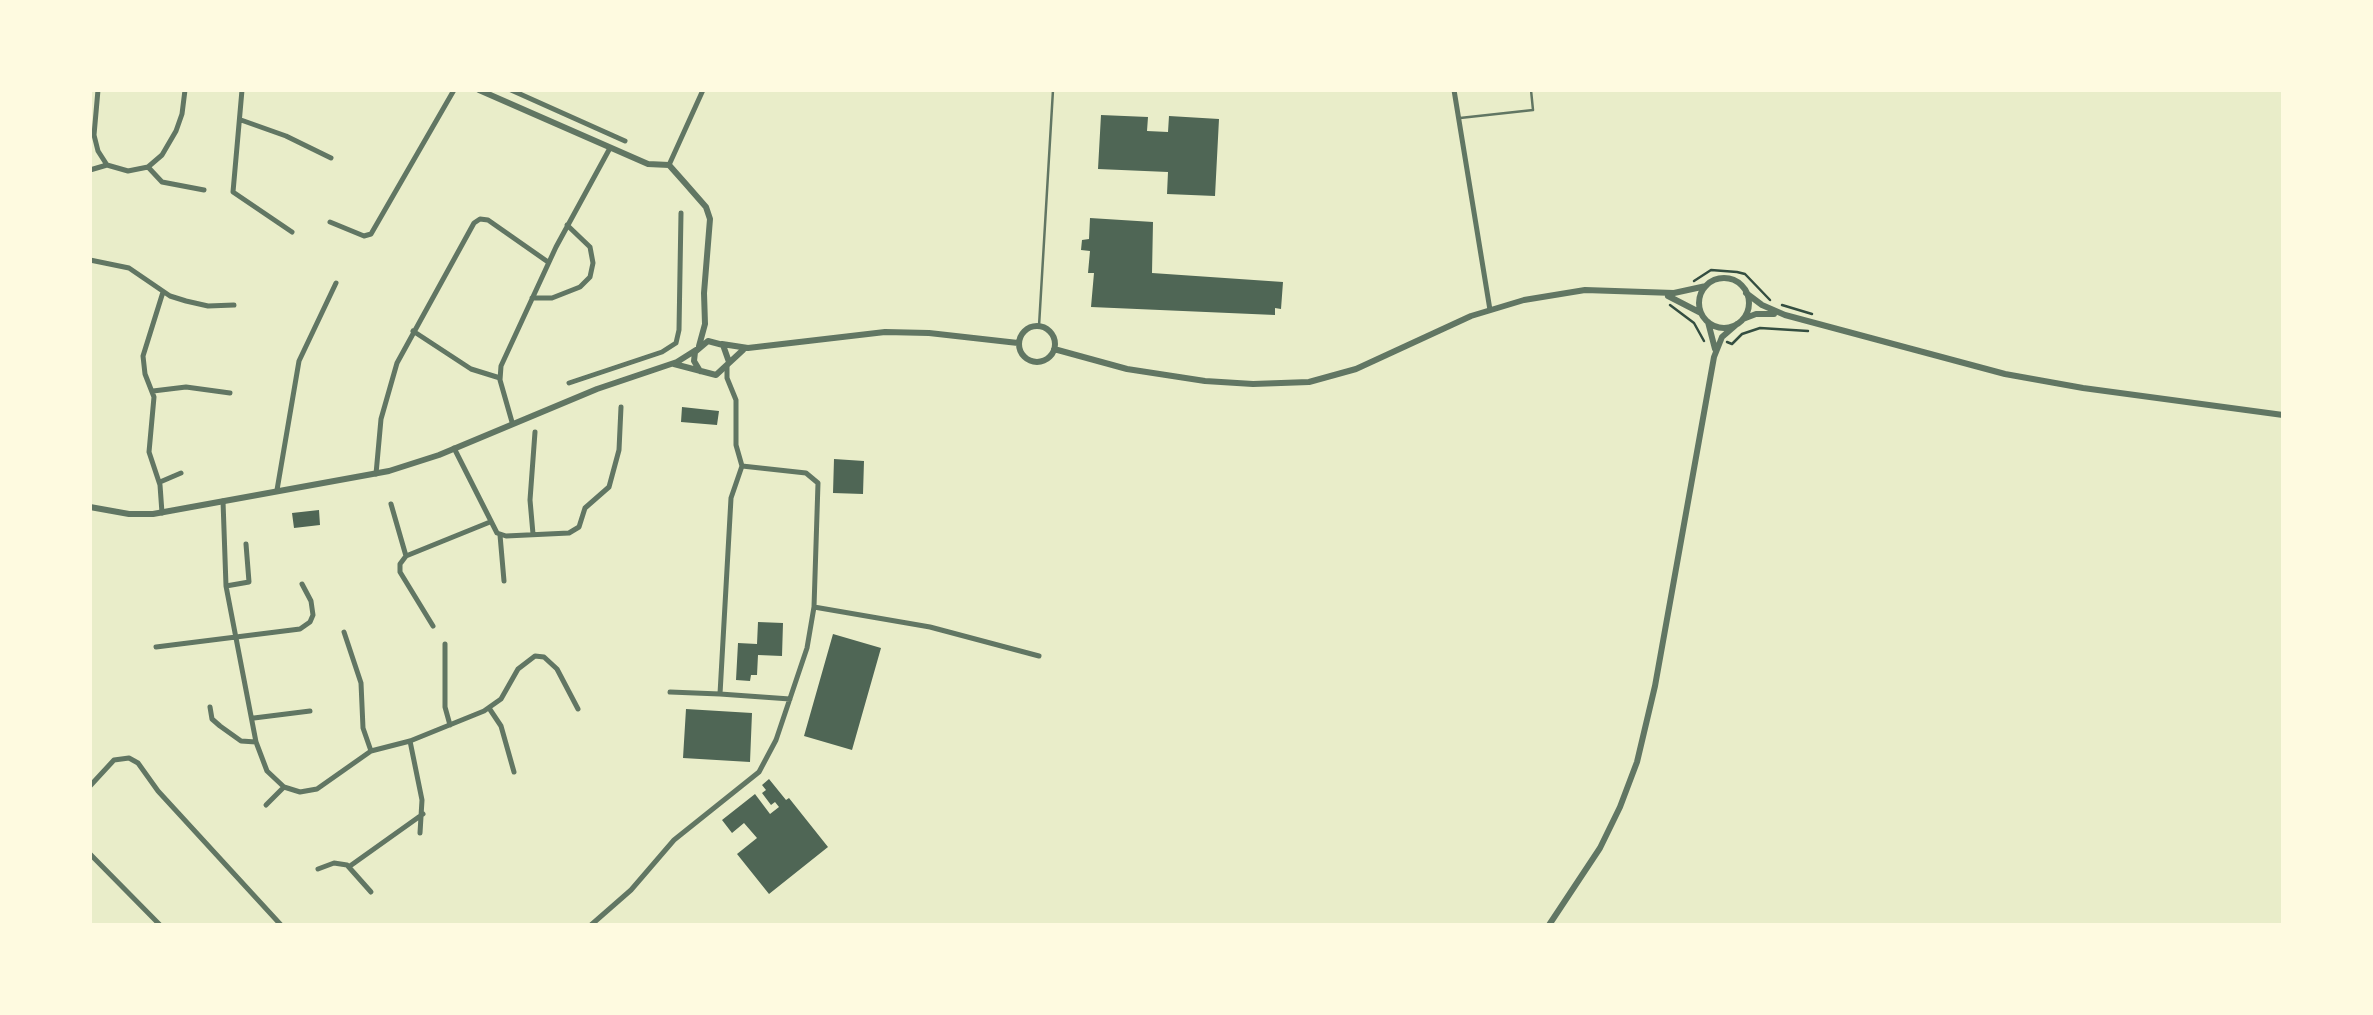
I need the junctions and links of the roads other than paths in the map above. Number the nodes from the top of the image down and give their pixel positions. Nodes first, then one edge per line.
1 (98, 90) edge
2 (185, 90) edge
3 (242, 90) edge
4 (454, 90) edge
5 (511, 90) edge
6 (704, 90) edge
7 (1053, 90) edge
8 (1454, 90) edge
9 (1531, 90) edge
10 (485, 91) edge
11 (563, 114) junction
12 (1458, 118) junction
13 (241, 120) junction
14 (558, 125) junction
15 (624, 140) dead end
16 (610, 148) junction
17 (331, 158) dead end
18 (107, 165) junction
19 (669, 165) junction
20 (148, 167) junction
21 (90, 170) edge
22 (204, 190) dead end
23 (680, 213) dead end
24 (330, 222) dead end
25 (567, 225) junction
26 (292, 232) dead end
27 (90, 260) edge
28 (548, 262) junction
29 (336, 283) dead end
30 (1706, 286) junction
31 (164, 292) junction
32 (1654, 293) junction
33 (1746, 293) junction
34 (532, 298) junction
35 (234, 305) dead end
36 (1490, 310) junction
37 (1786, 315) junction
38 (1705, 318) junction
39 (1739, 322) junction
40 (705, 324) junction
41 (1039, 326) junction
42 (413, 331) junction
43 (720, 343) junction
44 (1018, 343) junction
45 (698, 348) junction
46 (748, 348) junction
47 (1054, 350) junction
48 (1713, 362) junction
49 (673, 364) junction
50 (728, 365) junction
51 (700, 372) junction
52 (593, 375) junction
53 (710, 376) junction
54 (500, 378) junction
55 (569, 382) dead end
56 (598, 389) junction
57 (153, 391) junction
58 (732, 391) junction
59 (230, 393) dead end
60 (621, 407) dead end
61 (2283, 415) edge
62 (512, 422) junction
63 (536, 432) dead end
64 (454, 448) junction
65 (742, 466) junction
66 (181, 472) dead end
67 (376, 474) junction
68 (160, 482) junction
69 (277, 490) junction
70 (223, 500) junction
71 (391, 504) dead end
72 (90, 507) edge
73 (162, 513) junction
74 (490, 522) junction
75 (533, 534) junction
76 (500, 535) junction
77 (246, 544) dead end
78 (406, 556) junction
79 (504, 581) dead end
80 (302, 584) dead end
81 (226, 586) junction
82 (814, 607) junction
83 (432, 626) dead end
84 (344, 632) dead end
85 (235, 639) junction
86 (445, 644) dead end
87 (156, 647) dead end
88 (1039, 656) dead end
89 (670, 692) dead end
90 (720, 694) junction
91 (791, 699) junction
92 (210, 707) dead end
93 (489, 708) junction
94 (578, 709) dead end
95 (310, 711) dead end
96 (252, 718) junction
97 (450, 725) junction
98 (410, 741) junction
99 (256, 742) junction
100 (371, 751) junction
101 (514, 772) dead end
102 (90, 786) edge
103 (284, 787) junction
104 (266, 805) dead end
105 (422, 814) junction
106 (420, 833) dead end
107 (90, 854) edge
108 (350, 866) junction
109 (318, 869) dead end
110 (371, 892) dead end
111 (160, 925) edge
112 (281, 925) edge
113 (591, 925) edge
114 (1548, 925) edge

1 - 18 street
2 - 20 street
3 - 13 street
4 - 24 street
5 - 11 street
6 - 19 street
7 - 41 lane
8 - 12 street
9 - 12 lane
10 - 14 street
11 - 14 street
11 - 15 street
12 - 36 street
13 - 17 street
13 - 26 street
14 - 16 street
16 - 19 street
16 - 25 street
18 - 20 street
18 - 21 street
19 - 40 street
20 - 22 street
23 - 52 street
25 - 28 street
25 - 34 street
27 - 31 street
28 - 34 street
28 - 42 street
29 - 69 street
30 - 32 street
30 - 33 street
30 - 38 street
31 - 35 street
31 - 57 street
32 - 36 street
32 - 38 street
33 - 37 street
33 - 39 street
34 - 54 street
36 - 47 street
37 - 39 street
37 - 61 street
38 - 39 street
38 - 48 street
39 - 48 street
40 - 43 street
40 - 45 street
41 - 44 street
41 - 47 street
42 - 54 street
42 - 67 street
43 - 45 street
43 - 46 street
43 - 50 street
44 - 46 street
44 - 47 street
45 - 49 street
45 - 51 street
46 - 50 street
48 - 114 street
49 - 51 street
49 - 56 street
50 - 53 street
50 - 58 street
51 - 53 street
52 - 55 street
52 - 56 street
53 - 58 street
54 - 62 street
56 - 62 street
57 - 59 street
57 - 68 street
58 - 65 street
60 - 75 street
62 - 64 street
63 - 75 street
64 - 67 street
64 - 74 street
65 - 82 street
65 - 90 street
66 - 68 street
67 - 69 street
68 - 73 street
69 - 70 street
70 - 73 street
70 - 81 street
71 - 78 street
72 - 73 street
74 - 76 street
74 - 78 street
75 - 76 street
76 - 79 street
77 - 81 street
78 - 83 street
80 - 85 street
81 - 85 street
82 - 88 street
82 - 91 street
84 - 100 street
85 - 87 street
85 - 96 street
86 - 97 street
89 - 90 street
90 - 91 street
91 - 113 street
92 - 99 street
93 - 94 street
93 - 97 street
93 - 101 street
95 - 96 street
96 - 99 street
97 - 98 street
98 - 100 street
98 - 105 street
99 - 103 street
100 - 103 street
102 - 112 street
103 - 104 street
105 - 106 street
105 - 108 street
107 - 111 street
108 - 109 street
108 - 110 street

